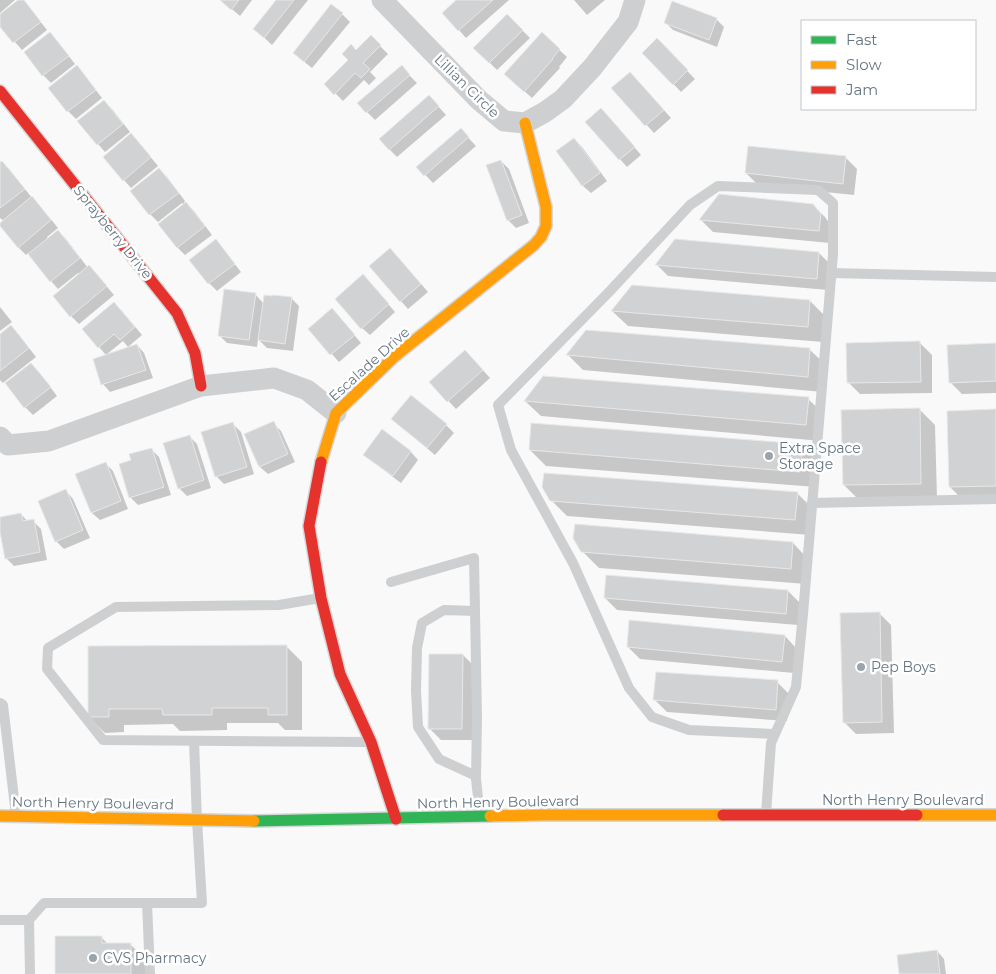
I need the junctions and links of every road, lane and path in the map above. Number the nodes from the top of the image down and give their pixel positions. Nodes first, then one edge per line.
1 (382, 0) edge
2 (634, 0) edge
3 (0, 91) edge
4 (525, 122) junction
5 (831, 273) junction
6 (996, 277) edge
7 (201, 386) junction
8 (336, 412) junction
9 (0, 437) edge
10 (996, 499) edge
11 (812, 503) junction
12 (390, 582) dead end
13 (321, 598) junction
14 (475, 611) junction
15 (2, 704) edge
16 (775, 734) junction
17 (194, 741) junction
18 (371, 742) junction
19 (5, 770) edge
20 (476, 776) junction
21 (766, 815) junction
22 (996, 815) edge
23 (0, 816) edge
24 (16, 816) junction
25 (480, 817) junction
26 (396, 819) junction
27 (196, 820) junction
28 (148, 904) junction
29 (0, 920) edge
30 (29, 920) junction
31 (30, 974) edge
32 (150, 974) edge

1 - 4 street, Lillian Circle
2 - 4 street
3 - 7 main road, Sprayberry Drive
4 - 8 main road, Escalade Drive
5 - 6 lane
5 - 11 lane
5 - 16 lane
7 - 8 street
7 - 9 street
8 - 13 main road, Escalade Drive
10 - 11 lane
11 - 16 lane
12 - 14 lane
13 - 17 lane
13 - 18 main road, Escalade Drive
14 - 20 lane
14 - 20 lane
15 - 19 lane
16 - 21 lane
17 - 18 lane
17 - 27 lane
18 - 26 main road, Escalade Drive
19 - 24 lane
20 - 25 lane
21 - 22 main road, North Henry Boulevard
21 - 25 main road, North Henry Boulevard
23 - 24 main road, North Henry Boulevard
24 - 27 main road, North Henry Boulevard
25 - 26 main road, North Henry Boulevard
26 - 27 main road, North Henry Boulevard
27 - 28 lane
28 - 30 lane
28 - 32 lane
29 - 30 lane
30 - 31 lane

